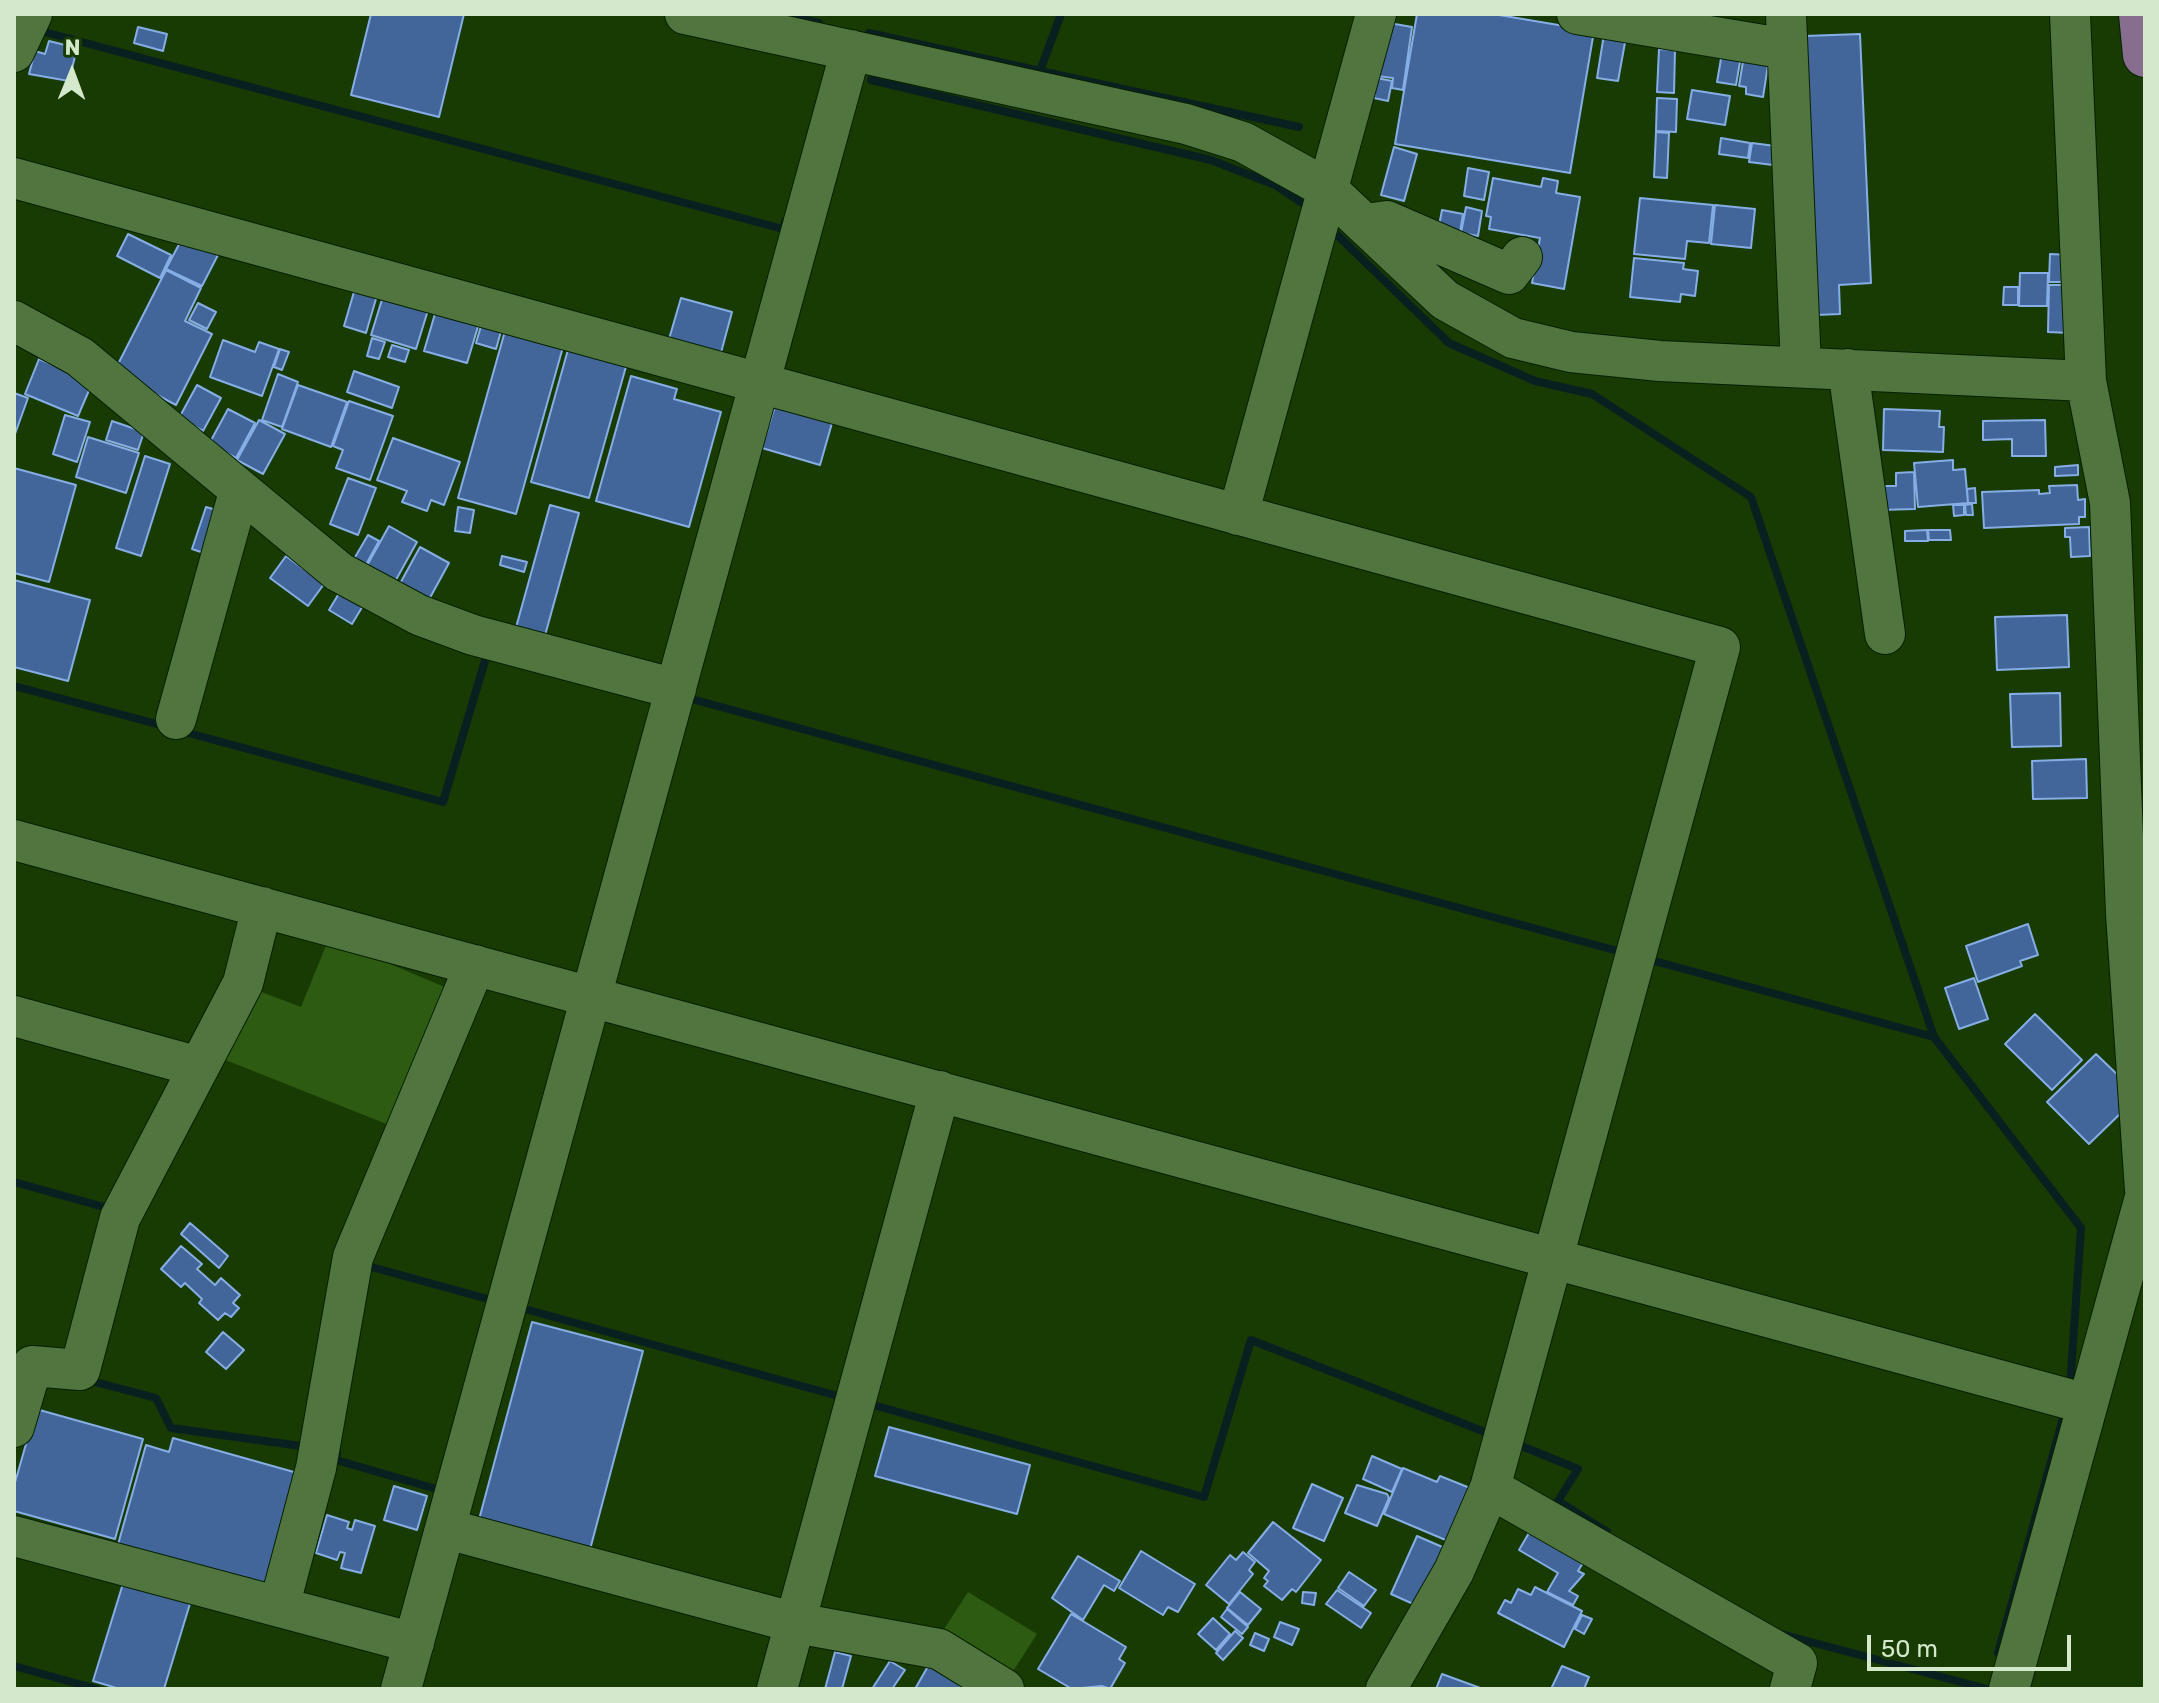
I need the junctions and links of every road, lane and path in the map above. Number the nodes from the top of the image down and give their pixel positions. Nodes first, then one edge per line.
1 (32, 14) edge
2 (685, 14) edge
3 (1376, 14) edge
4 (1577, 14) edge
5 (2070, 14) edge
6 (2141, 14) edge
7 (1786, 32) edge
8 (844, 37) edge
9 (14, 52) edge
10 (2145, 55) edge
11 (14, 178) edge
12 (1326, 188) junction
13 (1366, 224) junction
14 (1522, 257) dead end
15 (14, 321) edge
16 (1801, 367) junction
17 (1848, 369) junction
18 (2086, 381) junction
19 (760, 383) junction
20 (239, 492) junction
21 (1238, 515) junction
22 (1885, 634) dead end
23 (676, 689) junction
24 (2145, 697) edge
25 (176, 719) dead end
26 (14, 840) edge
27 (262, 907) junction
28 (2126, 914) junction
29 (475, 965) junction
30 (2145, 966) edge
31 (593, 997) junction
32 (14, 1016) edge
33 (199, 1067) junction
34 (940, 1091) junction
35 (2145, 1190) edge
36 (2145, 1197) edge
37 (1551, 1257) junction
38 (2087, 1404) junction
39 (14, 1427) edge
40 (1490, 1488) junction
41 (447, 1529) junction
42 (14, 1536) edge
43 (279, 1607) junction
44 (796, 1623) junction
45 (414, 1643) junction
46 (401, 1689) edge
47 (777, 1689) edge
48 (1004, 1689) edge
49 (1386, 1689) edge
50 (1790, 1689) edge
51 (2009, 1689) edge

1 - 9 street
2 - 8 street
3 - 12 street
4 - 7 street
5 - 18 street
6 - 10 main road
7 - 16 street
8 - 12 street
8 - 19 street
11 - 19 street
12 - 13 street
12 - 21 street
13 - 14 street
13 - 16 street
15 - 20 street
16 - 17 street
17 - 18 street
17 - 22 street
18 - 28 street
19 - 21 street
19 - 23 street
20 - 23 street
20 - 25 street
21 - 37 street
23 - 31 street
24 - 28 street
26 - 27 street
27 - 29 street
27 - 33 street
28 - 30 street
28 - 35 street
29 - 31 street
29 - 43 street
31 - 34 street
31 - 41 street
32 - 33 street
33 - 39 street
34 - 37 street
34 - 44 street
36 - 38 street
37 - 38 street
37 - 40 street
38 - 51 street
40 - 49 street
40 - 50 street
41 - 44 street
41 - 45 street
42 - 43 street
43 - 45 street
44 - 47 street
44 - 48 street
45 - 46 street

